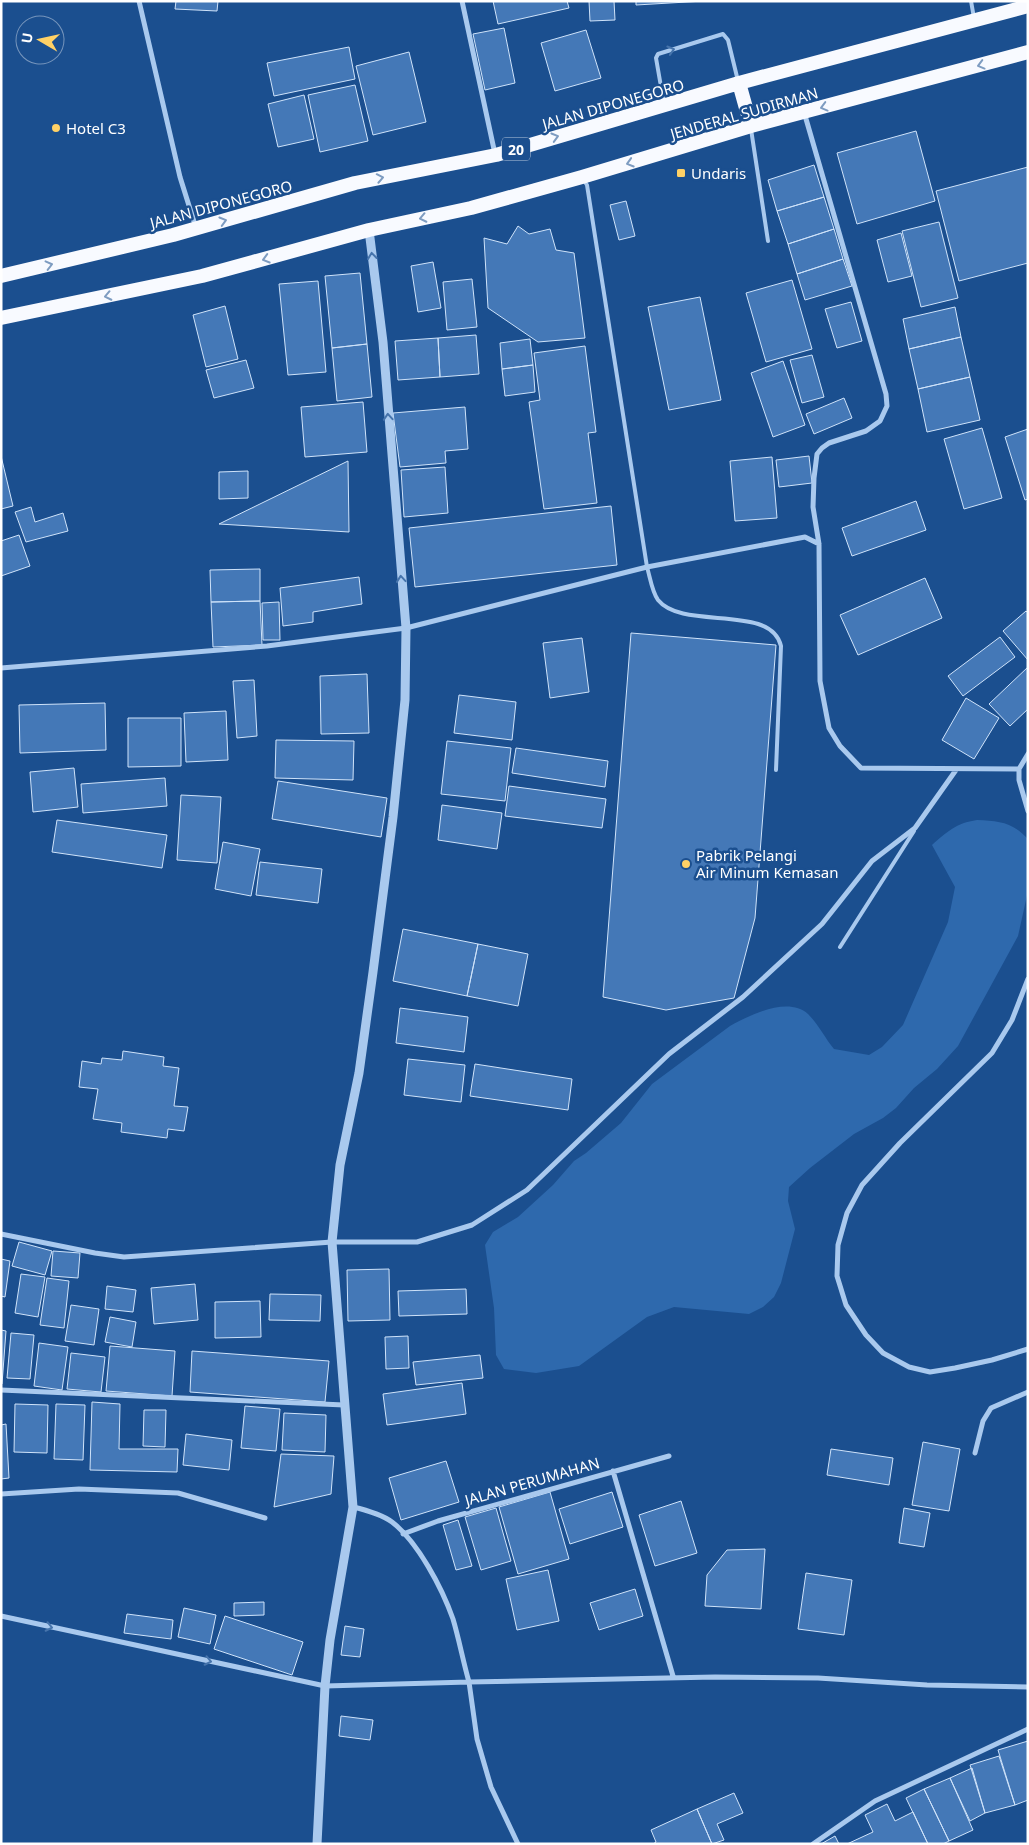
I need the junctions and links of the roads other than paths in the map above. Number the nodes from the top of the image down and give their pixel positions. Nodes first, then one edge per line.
1 (139, 1) edge
2 (462, 1) edge
3 (971, 1) edge
4 (1028, 6) edge
5 (974, 21) junction
6 (1028, 52) edge
7 (739, 83) junction
8 (664, 106) junction
9 (804, 112) junction
10 (751, 126) junction
11 (496, 155) junction
12 (582, 177) junction
13 (196, 228) junction
14 (369, 230) junction
15 (768, 241) dead end
16 (1, 276) edge
17 (1, 318) edge
18 (819, 544) junction
19 (647, 567) junction
20 (406, 628) junction
21 (1, 668) edge
22 (1028, 754) edge
23 (1019, 769) junction
24 (776, 770) dead end
25 (956, 770) junction
26 (1028, 811) edge
27 (915, 828) junction
28 (840, 947) dead end
29 (1028, 979) edge
30 (1, 1234) edge
31 (332, 1242) junction
32 (1028, 1348) edge
33 (1, 1390) edge
34 (1028, 1392) edge
35 (344, 1405) junction
36 (975, 1453) dead end
37 (668, 1456) dead end
38 (613, 1471) junction
39 (1, 1494) edge
40 (353, 1507) junction
41 (265, 1518) dead end
42 (404, 1534) junction
43 (1, 1616) edge
44 (673, 1676) junction
45 (469, 1682) junction
46 (325, 1686) junction
47 (1028, 1687) edge
48 (1028, 1729) edge
49 (317, 1844) edge
50 (518, 1844) edge
51 (813, 1844) edge

1 - 13 street
2 - 11 street
3 - 5 lane
4 - 5 highway, JALAN DIPONEGORO / 20
5 - 7 highway, JALAN DIPONEGORO / 20
6 -> 9 highway, JENDERAL SUDIRMAN
7 - 8 highway, JALAN DIPONEGORO / 20
8 -> 7 lane
7 - 10 highway
11 -> 8 highway, JALAN DIPONEGORO / 20
9 - 10 highway, JENDERAL SUDIRMAN
9 - 18 street
10 -> 12 highway, JENDERAL SUDIRMAN
10 - 15 lane
13 -> 11 highway, JALAN DIPONEGORO / 20
12 -> 14 highway, JENDERAL SUDIRMAN
12 - 19 lane
16 -> 13 highway, JALAN DIPONEGORO / 20
14 -> 17 highway
20 -> 14 street
18 - 19 street
18 - 25 street
19 - 20 street
19 - 24 lane
20 - 21 street
20 - 31 street
22 - 23 street
23 - 25 street
23 - 26 street
25 - 27 street
27 - 28 lane
27 - 31 street
29 - 32 street
30 - 31 street
31 - 35 street
33 - 35 street
34 - 36 street
35 - 40 street
37 - 38 street, JALAN PERUMAHAN
38 - 42 street, JALAN PERUMAHAN
38 - 44 street
39 - 41 street
40 - 42 street
40 - 46 street
42 - 45 street
43 -> 46 street
44 - 45 street
44 - 47 street
45 - 46 street
45 - 50 street
46 - 49 street
48 - 51 street

